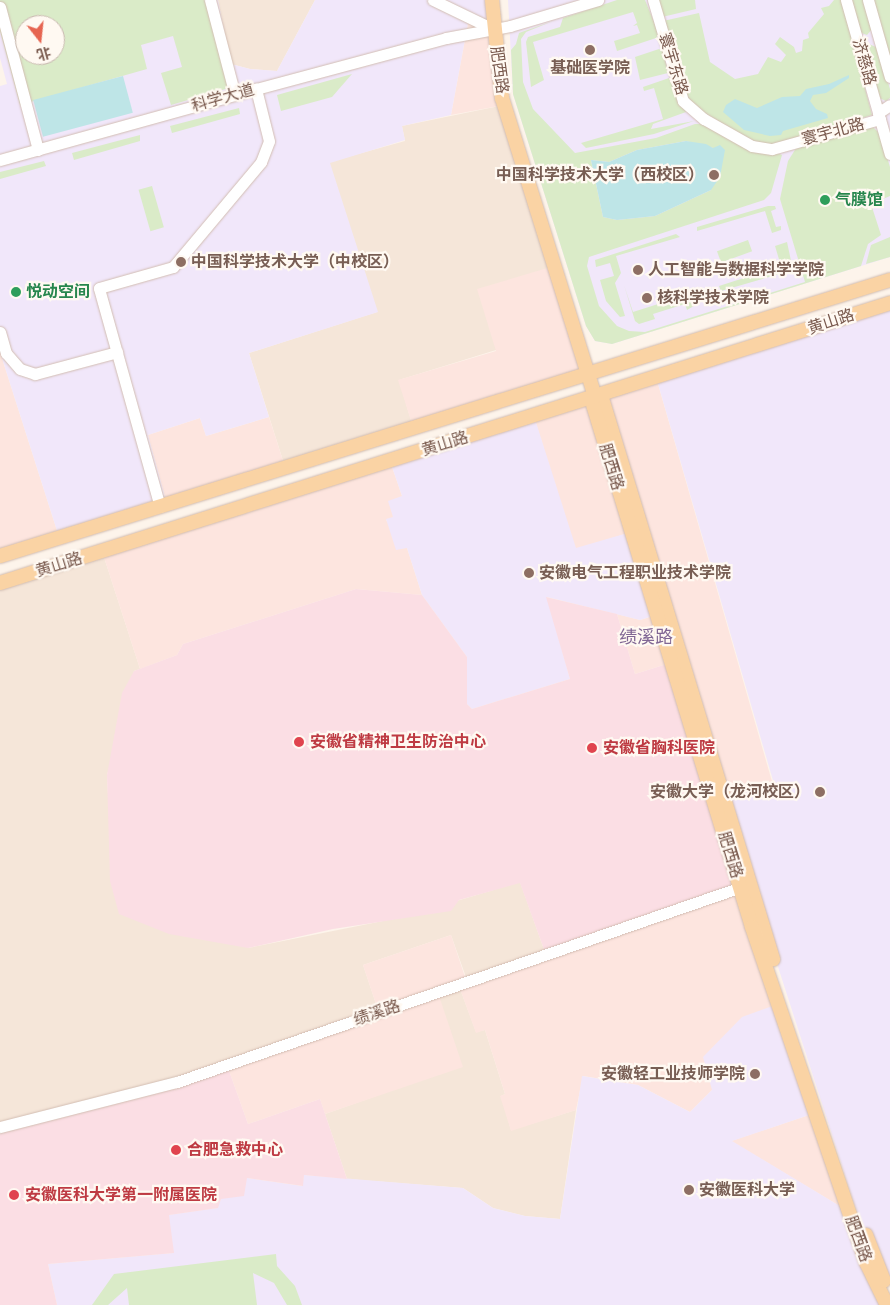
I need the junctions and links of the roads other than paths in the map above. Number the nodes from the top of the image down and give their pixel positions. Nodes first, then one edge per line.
1 (210, 0) edge
2 (433, 0) edge
3 (492, 0) edge
4 (598, 0) edge
5 (653, 0) edge
6 (846, 0) edge
7 (868, 0) edge
8 (0, 7) edge
9 (493, 29) junction
10 (890, 77) edge
11 (256, 89) junction
12 (235, 94) junction
13 (890, 105) edge
14 (883, 122) edge
15 (787, 145) joint
16 (38, 150) junction
17 (890, 154) edge
18 (0, 160) edge
19 (890, 280) edge
20 (890, 304) edge
21 (0, 332) edge
22 (117, 352) junction
23 (588, 372) junction
24 (596, 396) junction
25 (160, 507) junction
26 (0, 556) edge
27 (0, 583) edge
28 (745, 886) junction
29 (0, 1127) edge
30 (885, 1285) edge
31 (887, 1305) edge

1 - 12 street
2 - 9 street
3 - 9 main road, 肥西路
4 - 9 street, 科学大道
5 - 15 street, 寰宇东路
6 - 14 street, 济慈路
7 - 10 street, 济慈路
8 - 16 street
9 - 11 street, 科学大道
9 - 23 main road, 肥西路
11 - 12 street, 科学大道
11 - 22 street
12 - 16 street, 科学大道
13 - 14 street, 寰宇北路
14 - 15 street, 寰宇北路
14 - 17 street, 济慈路
16 - 18 street, 科学大道
19 - 23 main road, 黄山路
20 - 24 main road, 黄山路
21 - 22 street
22 - 25 street
23 - 24 main road, 肥西路
23 - 25 main road, 黄山路
24 - 27 main road, 黄山路
24 - 28 main road, 肥西路
25 - 26 main road, 黄山路
28 - 29 street, 绩溪路
28 - 30 main road, 肥西路
30 - 31 main road, 肥西路

